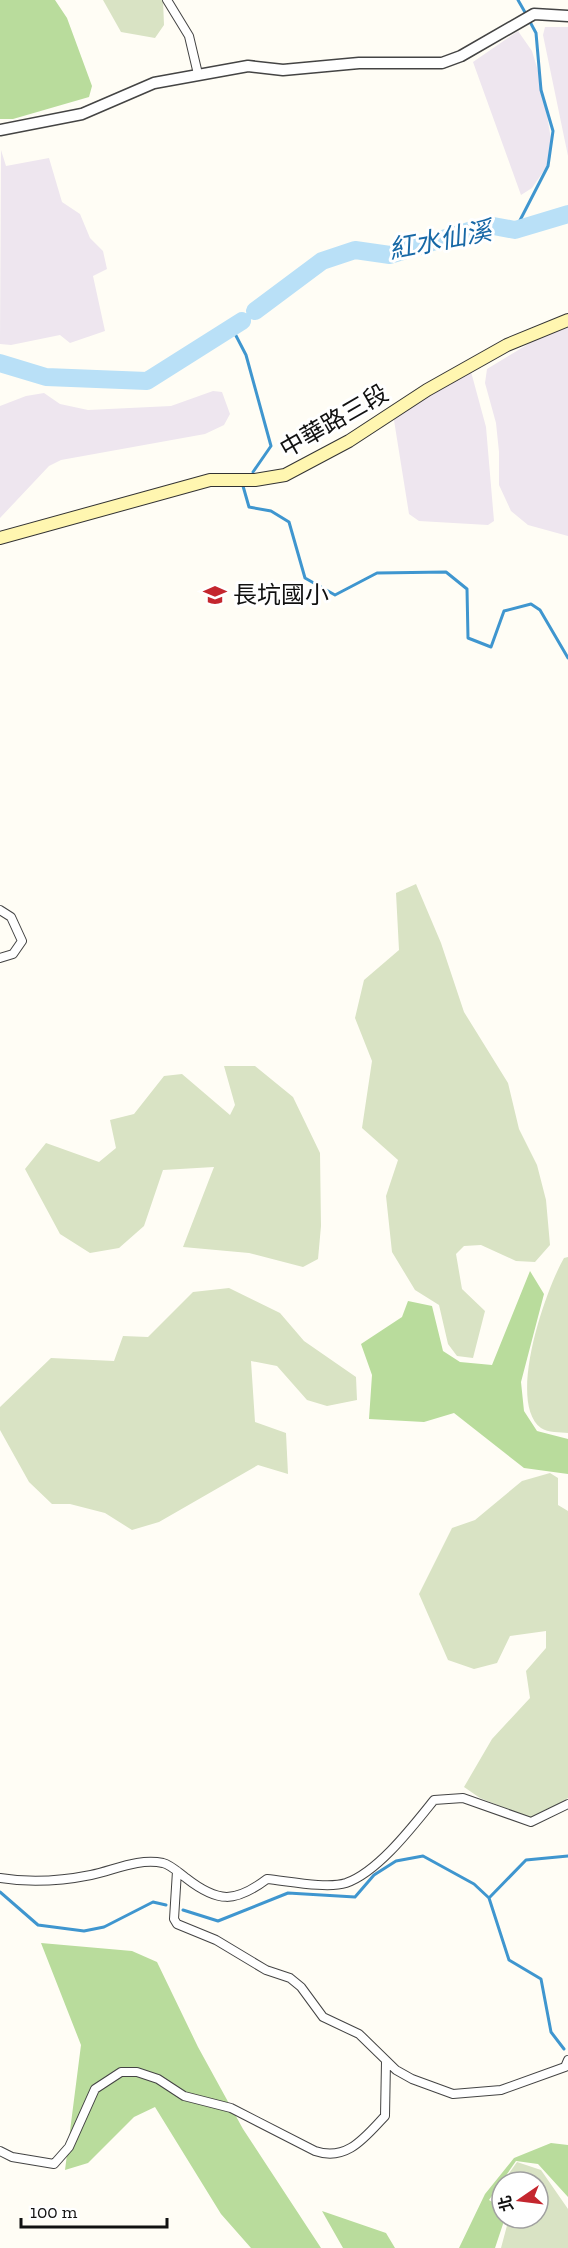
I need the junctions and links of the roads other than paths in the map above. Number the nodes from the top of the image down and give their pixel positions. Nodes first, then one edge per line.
1 (167, 0) edge
2 (568, 16) edge
3 (198, 74) junction
4 (0, 130) edge
5 (568, 320) edge
6 (0, 538) edge
7 (0, 910) edge
8 (0, 958) edge
9 (568, 1804) edge
10 (177, 1870) junction
11 (0, 1878) edge
12 (568, 2060) edge
13 (386, 2061) junction
14 (0, 2151) edge

1 - 3 street
2 - 3 street
3 - 4 street
5 - 6 main road, 中華路三段
7 - 8 street
9 - 10 street
10 - 11 street
10 - 13 street
12 - 13 street
13 - 14 street

